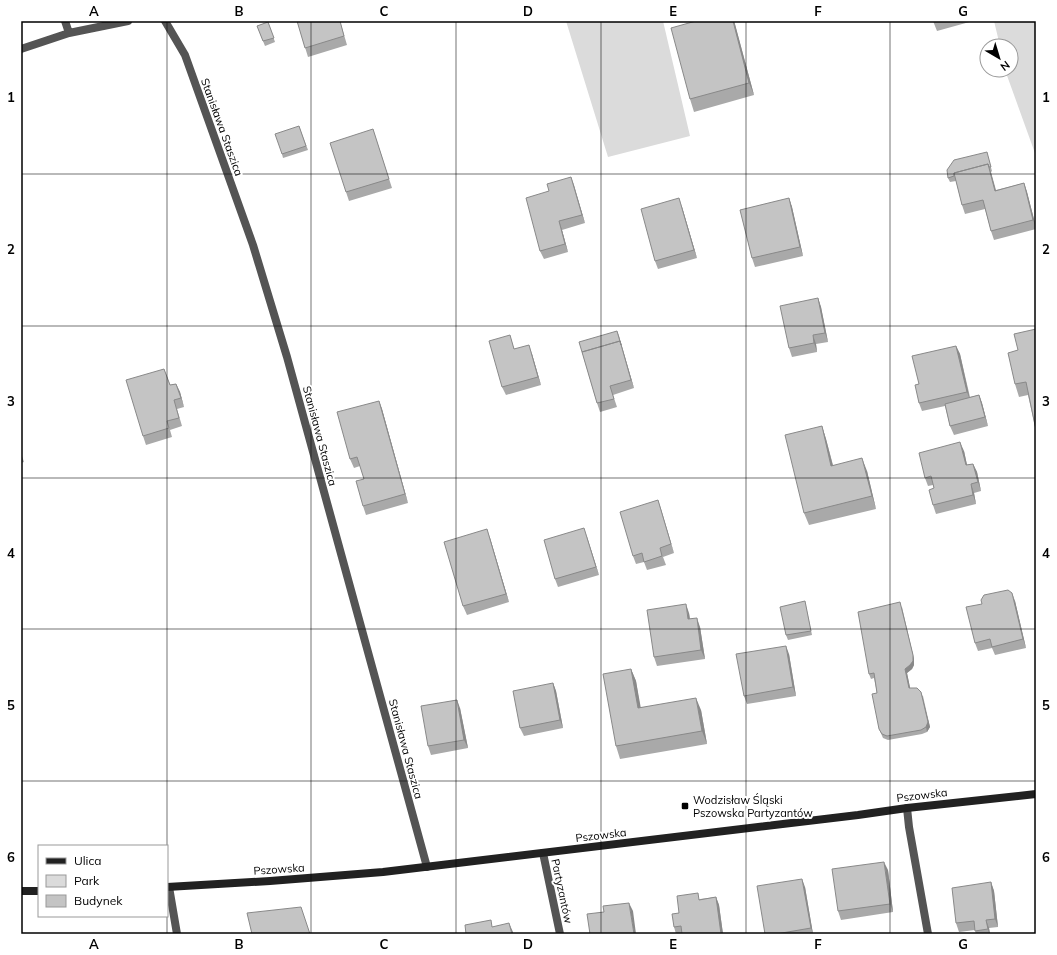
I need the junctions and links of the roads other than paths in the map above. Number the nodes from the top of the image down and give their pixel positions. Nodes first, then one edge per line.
1 (65, 21) edge
2 (128, 21) edge
3 (165, 21) edge
4 (69, 33) junction
5 (21, 49) edge
6 (1036, 794) edge
7 (907, 808) junction
8 (543, 853) junction
9 (427, 867) junction
10 (168, 887) edge
11 (21, 891) edge
12 (38, 891) edge
13 (177, 934) edge
14 (560, 934) edge
15 (928, 934) edge

1 - 4 street
2 - 4 street
3 - 9 street, Stanisława Staszica
4 - 5 street
6 - 7 main road, Pszowska
7 - 8 main road, Pszowska
7 - 15 street
8 - 9 main road, Pszowska
8 - 14 street, Partyzantów
9 - 10 main road, Pszowska
10 - 13 street
11 - 12 main road

